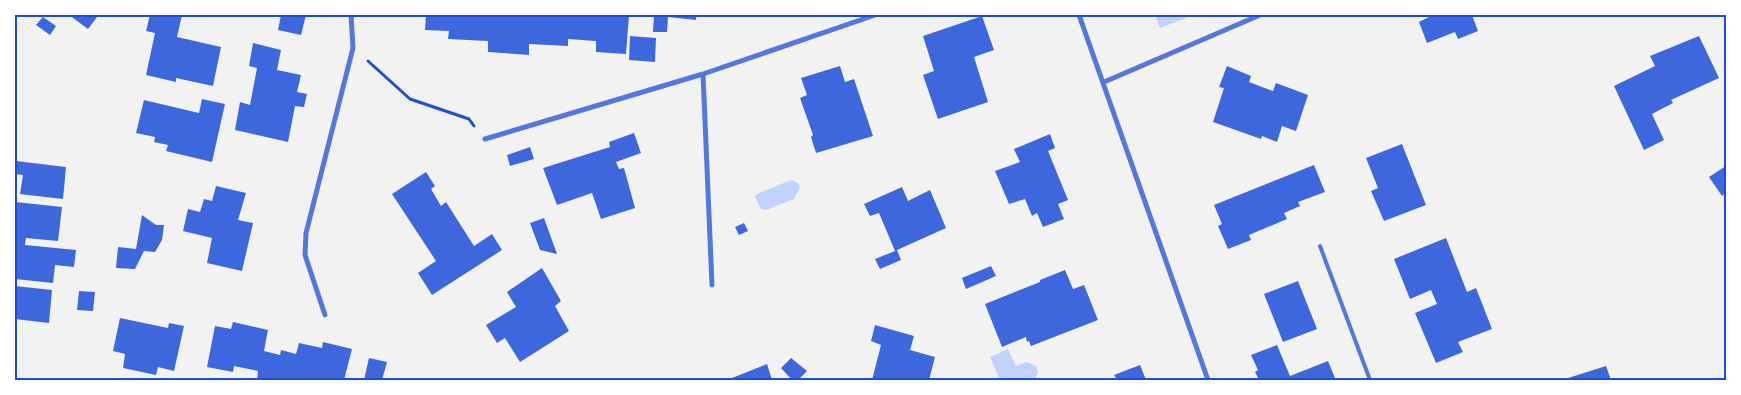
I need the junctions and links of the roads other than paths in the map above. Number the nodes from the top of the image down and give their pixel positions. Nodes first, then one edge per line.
1 (351, 15) edge
2 (875, 15) edge
3 (1080, 15) edge
4 (1260, 15) edge
5 (703, 74) junction
6 (1104, 82) junction
7 (485, 139) road end
8 (1320, 246) dead end
9 (712, 284) dead end
10 (325, 315) dead end
11 (1208, 380) edge
12 (1370, 380) edge

1 - 10 street
2 - 5 street
3 - 6 street
4 - 6 street
5 - 7 street
5 - 9 street
6 - 11 street
8 - 12 lane

